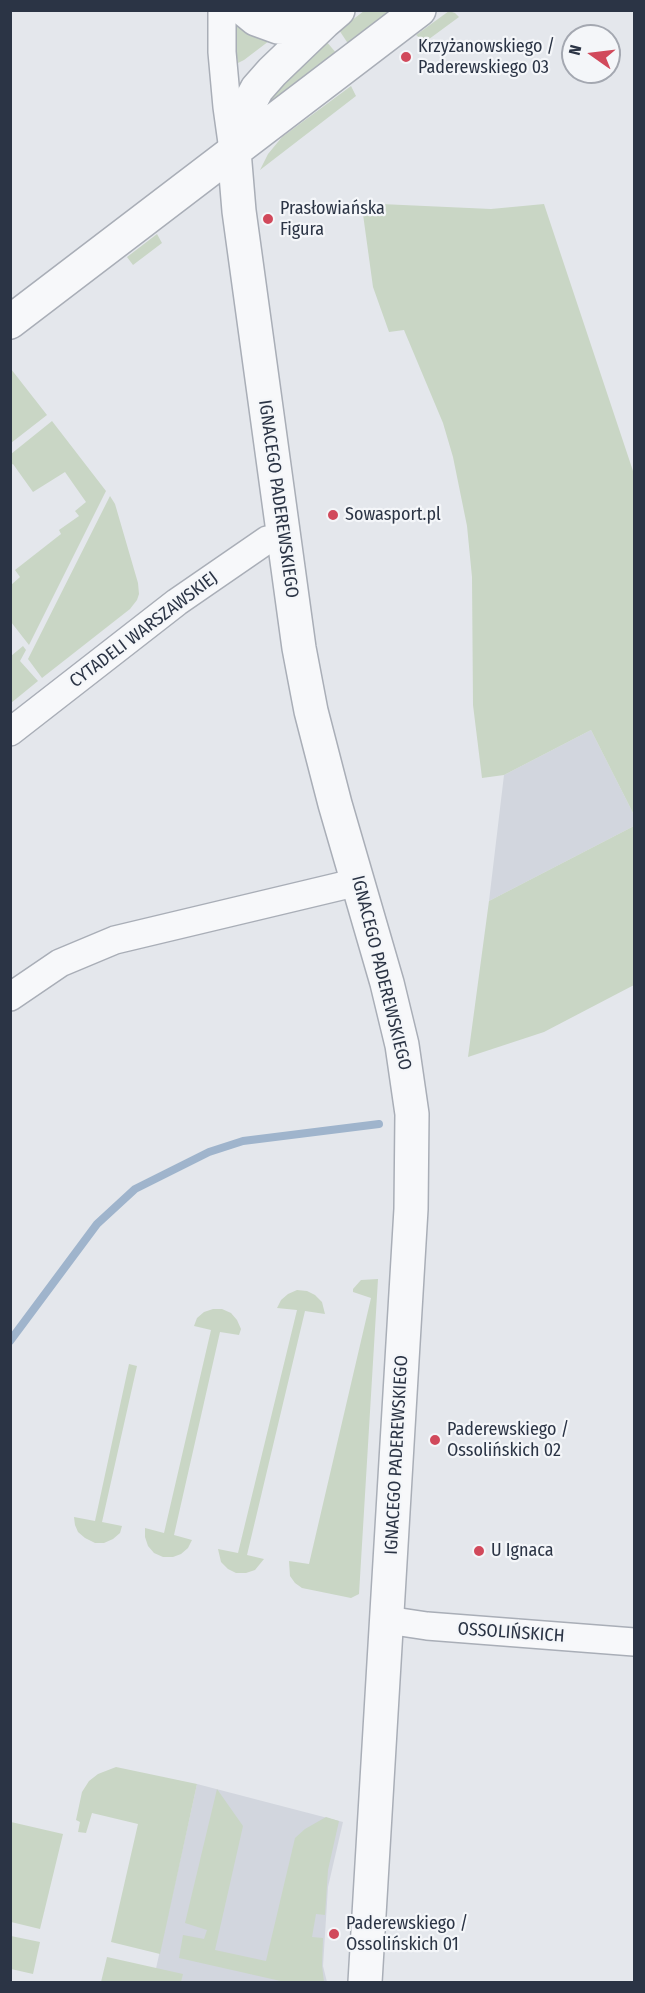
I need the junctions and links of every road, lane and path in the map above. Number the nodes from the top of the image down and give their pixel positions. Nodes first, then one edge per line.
1 (222, 10) edge
2 (245, 10) edge
3 (419, 10) edge
4 (331, 16) edge
5 (234, 151) junction
6 (10, 322) edge
7 (283, 537) junction
8 (10, 732) edge
9 (358, 882) junction
10 (10, 997) edge
11 (387, 1620) junction
12 (634, 1642) edge
13 (365, 1983) edge

1 - 5 street, IGNACEGO PADEREWSKIEGO
2 - 4 street
3 - 5 street
4 - 5 street
5 - 6 street
5 - 7 street, IGNACEGO PADEREWSKIEGO
7 - 8 street, CYTADELI WARSZAWSKIEJ
7 - 9 street, IGNACEGO PADEREWSKIEGO
9 - 10 street
9 - 11 street, IGNACEGO PADEREWSKIEGO
11 - 12 street, OSSOLIŃSKICH
11 - 13 street, IGNACEGO PADEREWSKIEGO

